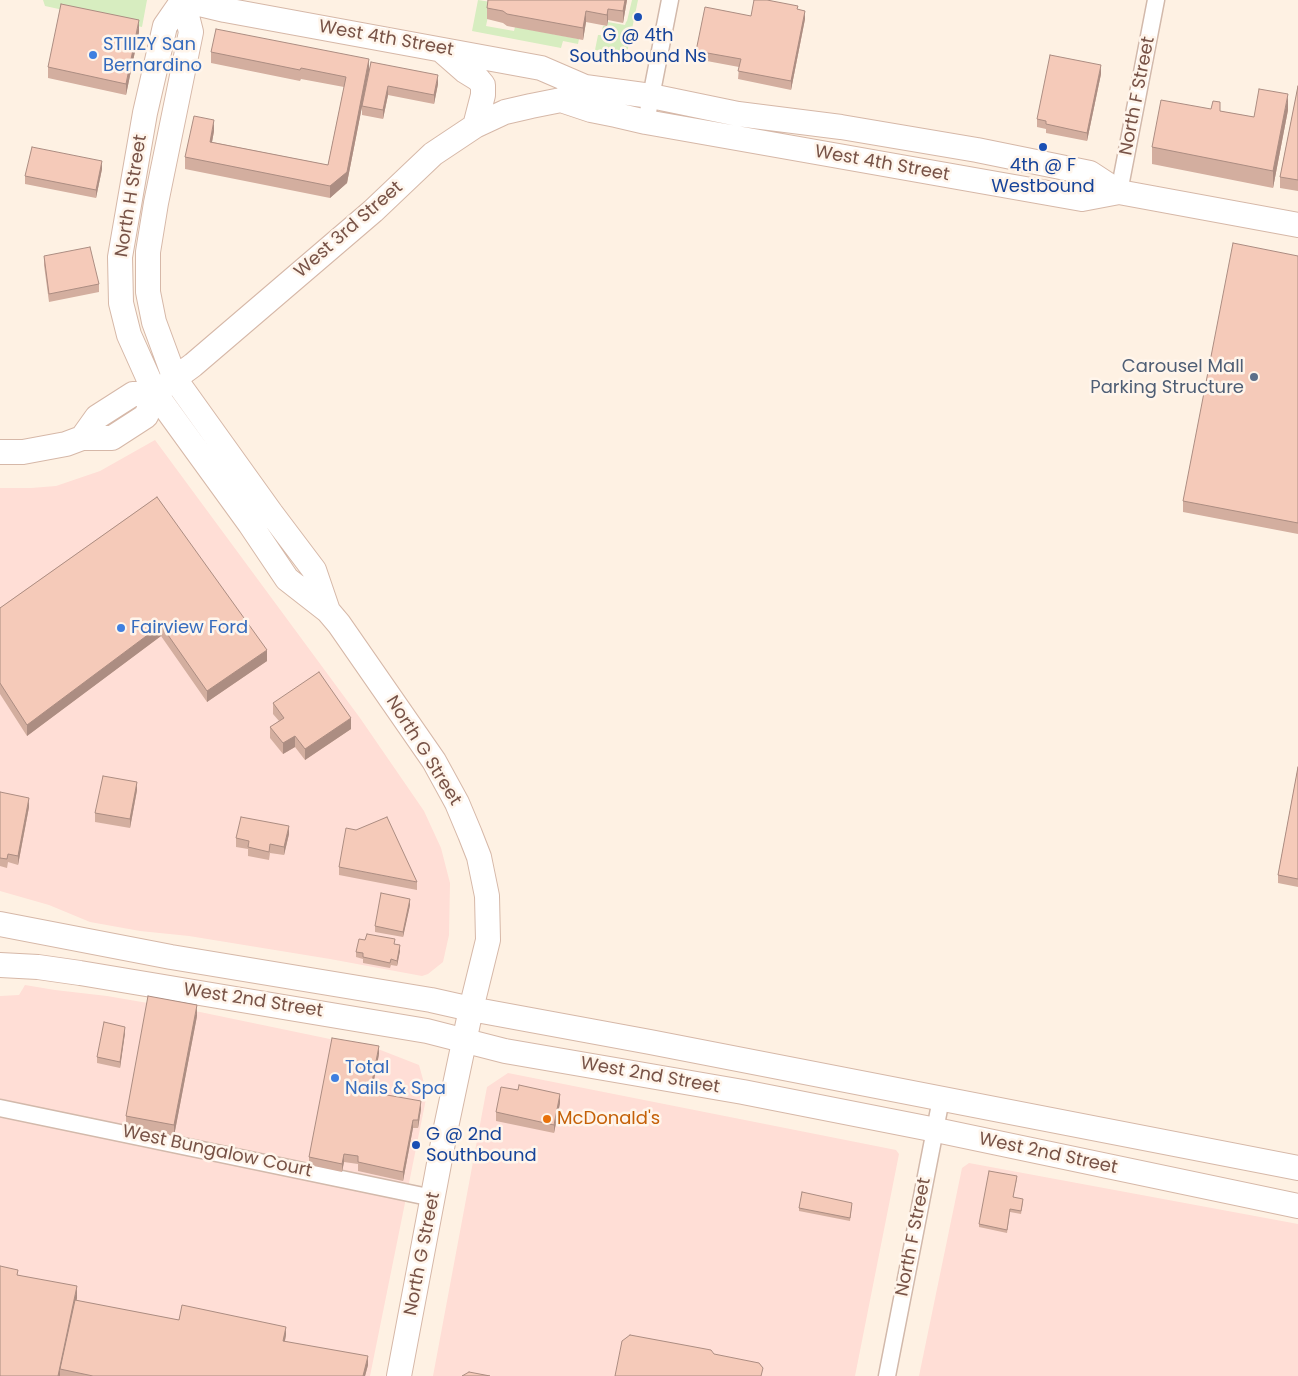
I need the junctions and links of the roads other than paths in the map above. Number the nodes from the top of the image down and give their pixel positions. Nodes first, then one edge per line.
1 (184, 0) edge
2 (670, 0) edge
3 (1156, 0) edge
4 (440, 49) junction
5 (585, 87) junction
6 (651, 96) junction
7 (561, 100) junction
8 (646, 122) junction
9 (475, 126) junction
10 (1119, 192) junction
11 (1298, 225) edge
12 (175, 379) junction
13 (154, 393) junction
14 (0, 452) edge
15 (328, 611) junction
16 (0, 924) edge
17 (171, 957) junction
18 (0, 965) edge
19 (80, 972) junction
20 (470, 1009) junction
21 (464, 1040) junction
22 (942, 1098) junction
23 (0, 1108) edge
24 (936, 1130) junction
25 (1298, 1168) edge
26 (433, 1198) junction
27 (1298, 1206) edge
28 (400, 1376) edge
29 (887, 1376) edge

1 - 4 main road, West 4th Street
1 - 12 main road, North H Street
1 - 13 main road, North H Street
2 - 6 street
3 - 10 street, North F Street
4 - 5 main road, West 4th Street
4 - 9 main road
5 - 6 main road
5 - 7 main road, West 3rd Street
6 - 8 street
6 - 10 main road, West 4th Street
7 - 8 main road, West 3rd Street
7 - 9 main road, West 3rd Street
8 - 10 main road, West 4th Street
9 - 12 main road, West 3rd Street
10 - 11 main road, West 4th Street
12 - 13 main road, West 3rd Street
12 - 15 main road, North G Street
13 - 14 main road, West 3rd Street
13 - 15 main road, North G Street
15 - 20 main road, North G Street
16 - 17 main road, West 2nd Street
17 - 19 main road
17 - 20 main road, West 2nd Street
18 - 19 main road, West 2nd Street
19 - 21 main road, West 2nd Street
20 - 21 main road, North G Street
20 - 22 main road, West 2nd Street
21 - 24 main road, West 2nd Street
21 - 26 main road, North G Street
22 - 24 street, North F Street
22 - 25 main road, West 2nd Street
23 - 26 street, West Bungalow Court
24 - 27 main road, West 2nd Street
24 - 29 street, North F Street
26 - 28 main road, North G Street

